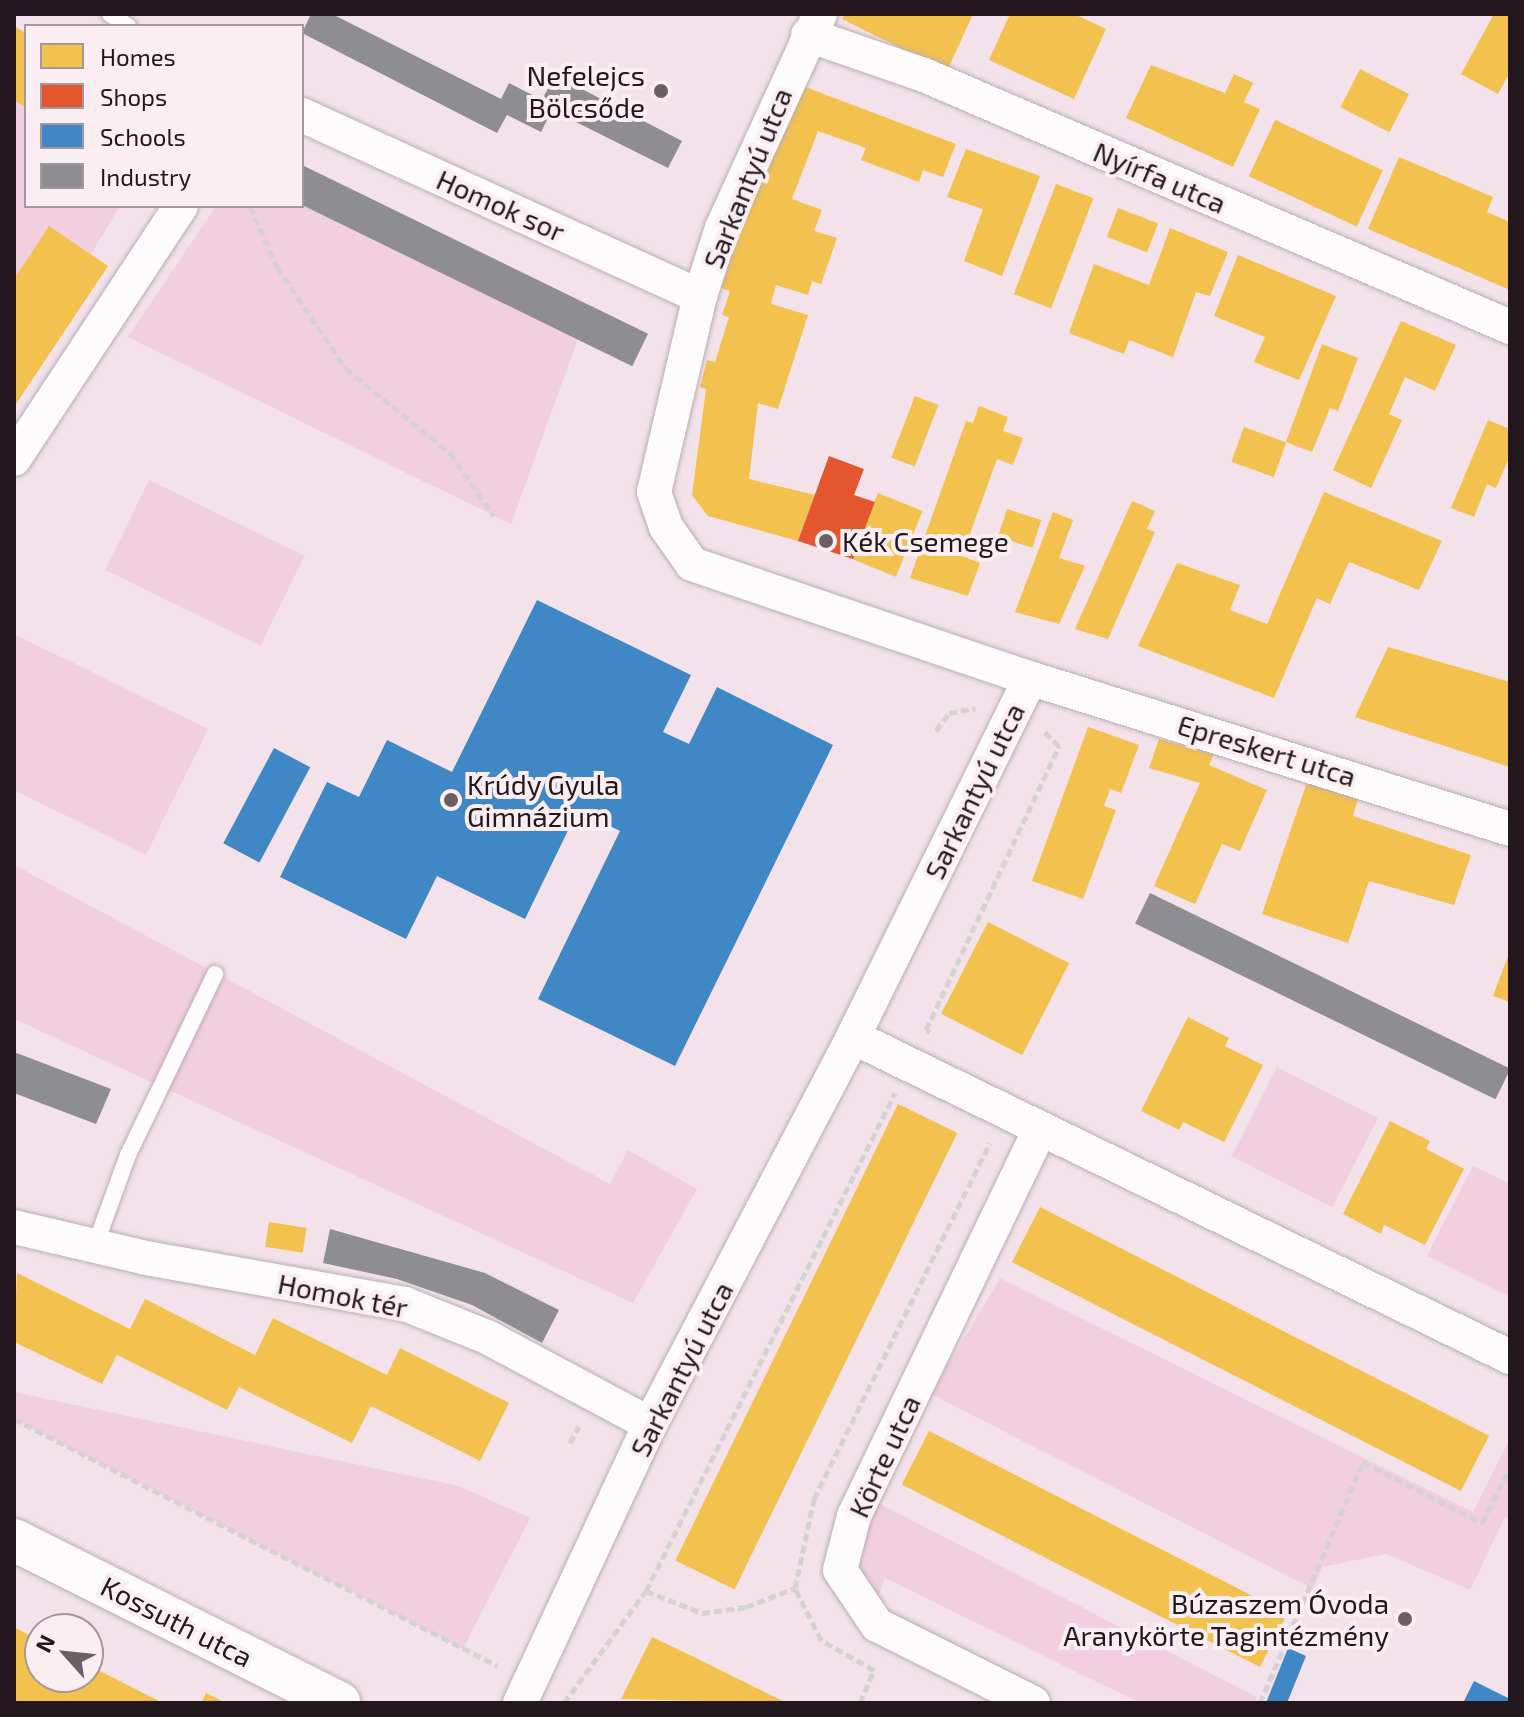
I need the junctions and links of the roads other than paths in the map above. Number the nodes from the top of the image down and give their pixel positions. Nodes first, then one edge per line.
1 (814, 25) edge
2 (304, 116) edge
3 (180, 208) edge
4 (700, 296) junction
5 (1510, 327) edge
6 (14, 459) edge
7 (1023, 676) junction
8 (1510, 829) edge
9 (215, 974) dead end
10 (853, 1037) junction
11 (1040, 1129) junction
12 (14, 1227) edge
13 (95, 1246) junction
14 (1510, 1357) edge
15 (650, 1424) junction
16 (14, 1540) edge
17 (525, 1692) edge
18 (340, 1703) edge
19 (1033, 1703) edge

1 - 4 street, Sarkantyú utca
1 - 5 street, Nyírfa utca
2 - 4 street, Homok sor
3 - 6 street
4 - 7 street, Sarkantyú utca
7 - 8 street, Epreskert utca
7 - 10 street, Sarkantyú utca
9 - 13 lane
10 - 11 street
10 - 15 street, Sarkantyú utca
11 - 14 street
11 - 19 street, Körte utca
12 - 13 street, Homok tér
13 - 15 street, Homok tér
15 - 17 street, Sarkantyú utca
16 - 18 street, Kossuth utca

